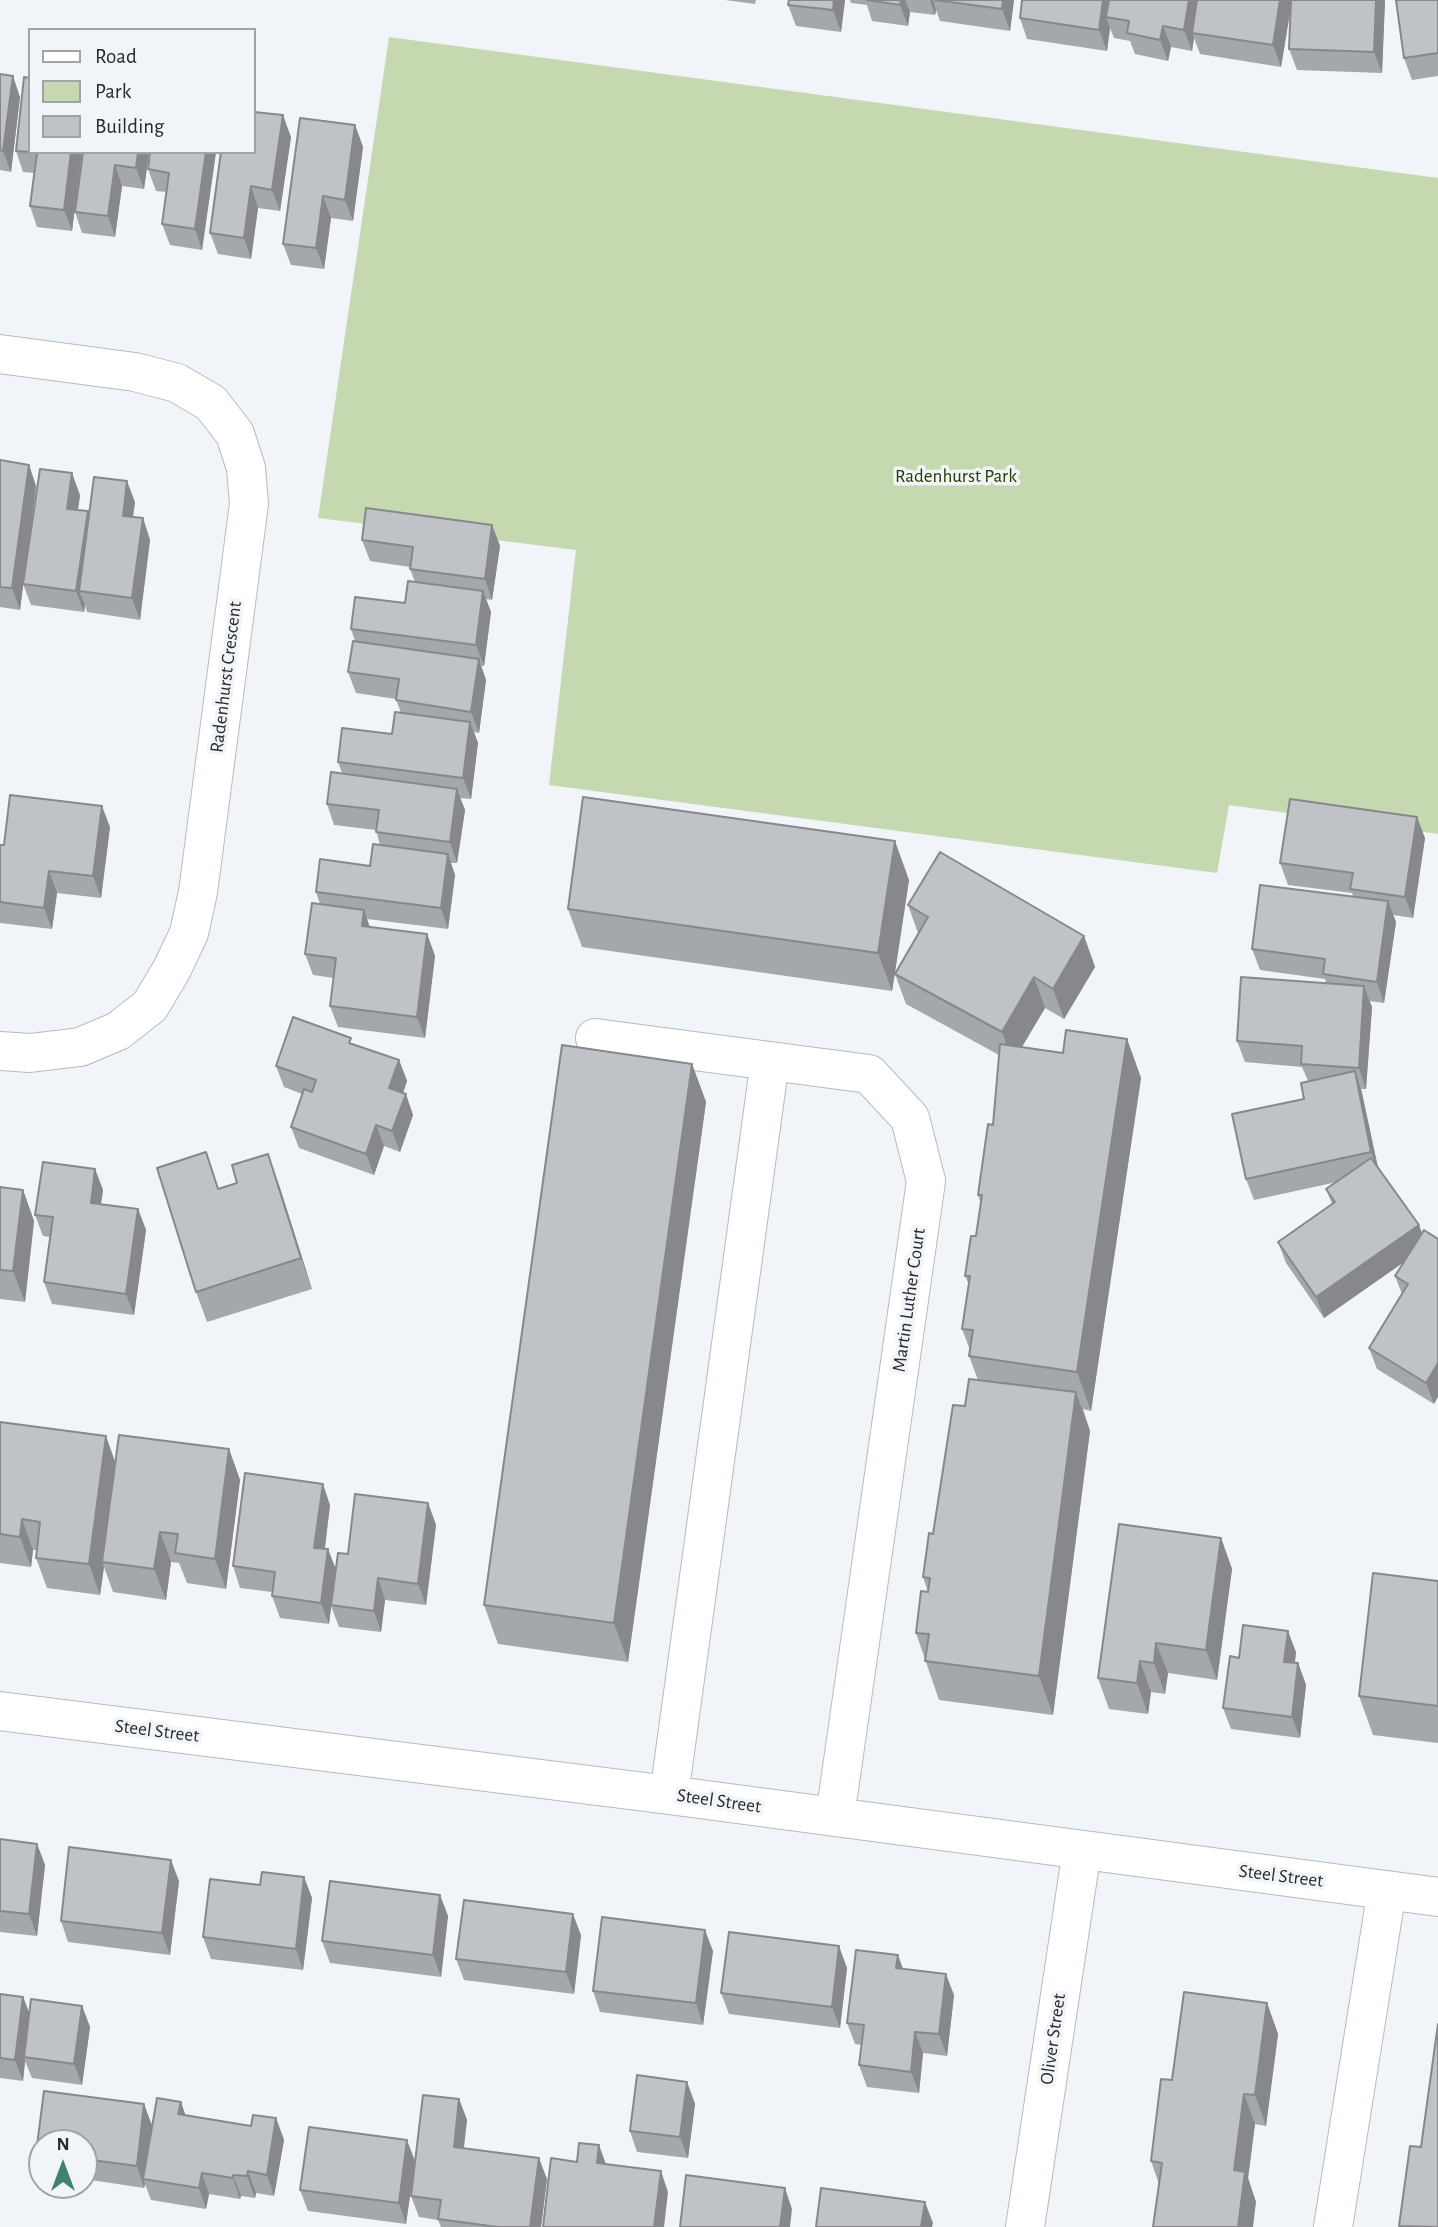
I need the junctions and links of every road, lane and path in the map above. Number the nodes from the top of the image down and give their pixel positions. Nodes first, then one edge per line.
1 (0, 354) edge
2 (595, 1038) dead end
3 (0, 1051) edge
4 (770, 1061) junction
5 (0, 1711) edge
6 (669, 1795) junction
7 (835, 1817) junction
8 (1082, 1850) junction
9 (1387, 1890) junction
10 (1438, 1897) edge
11 (1025, 2227) edge
12 (1334, 2227) edge

1 - 3 street, Radenhurst Crescent
2 - 4 street, Martin Luther Court
4 - 6 street
4 - 7 street, Martin Luther Court
5 - 6 street, Steel Street
6 - 7 street, Steel Street
7 - 8 street, Steel Street
8 - 9 street, Steel Street
8 - 11 street, Oliver Street
9 - 10 street, Steel Street
9 - 12 street

